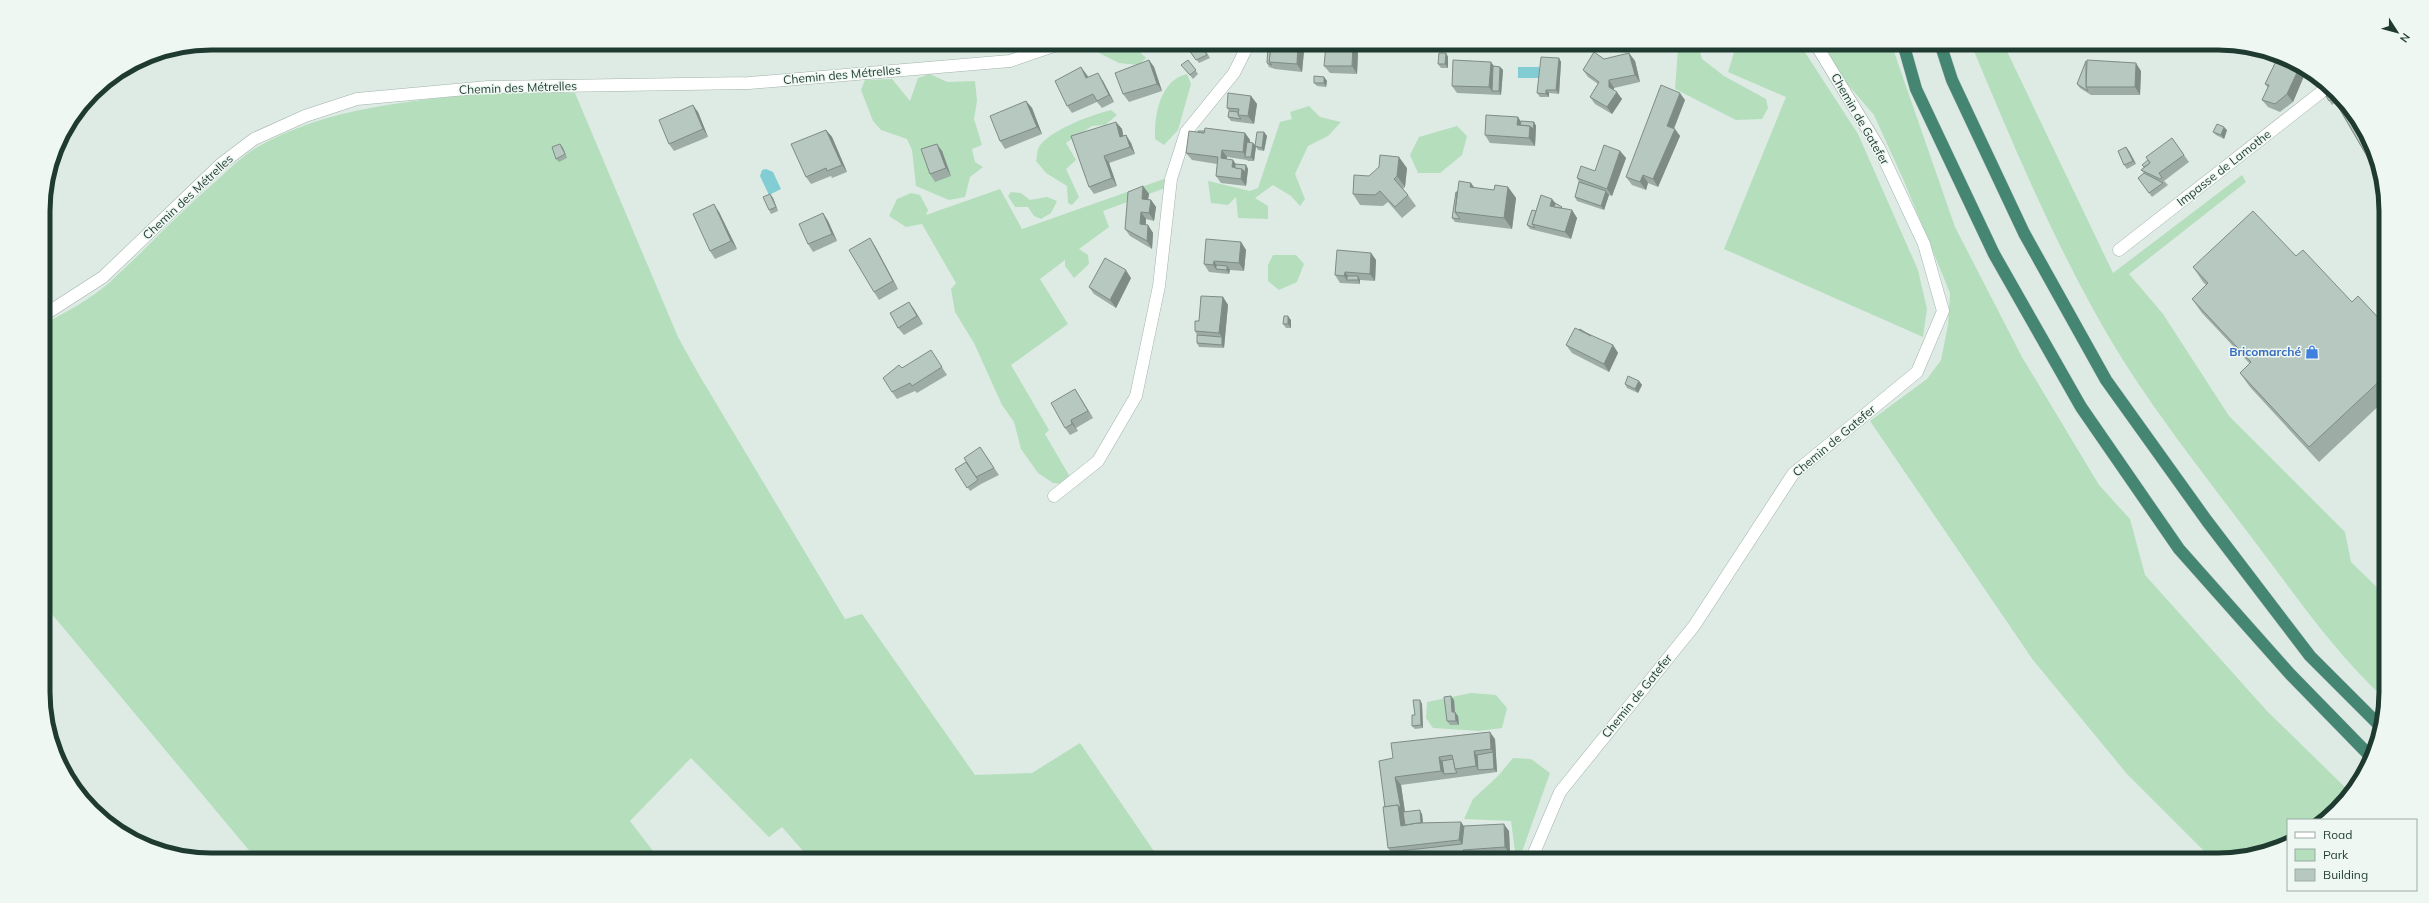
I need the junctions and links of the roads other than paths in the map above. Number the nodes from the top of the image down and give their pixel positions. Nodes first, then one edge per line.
1 (1041, 50) edge
2 (1246, 50) edge
3 (1819, 50) edge
4 (1905, 50) edge
5 (1942, 50) edge
6 (2324, 90) edge
7 (2119, 250) dead end
8 (50, 312) edge
9 (1054, 496) dead end
10 (2376, 722) edge
11 (2367, 753) edge
12 (1535, 853) edge

1 - 8 street, Chemin des Métrelles
2 - 9 street
3 - 12 street, Chemin de Gatefer
4 - 11 highway
5 - 10 highway
6 - 7 street, Impasse de Lamothe

